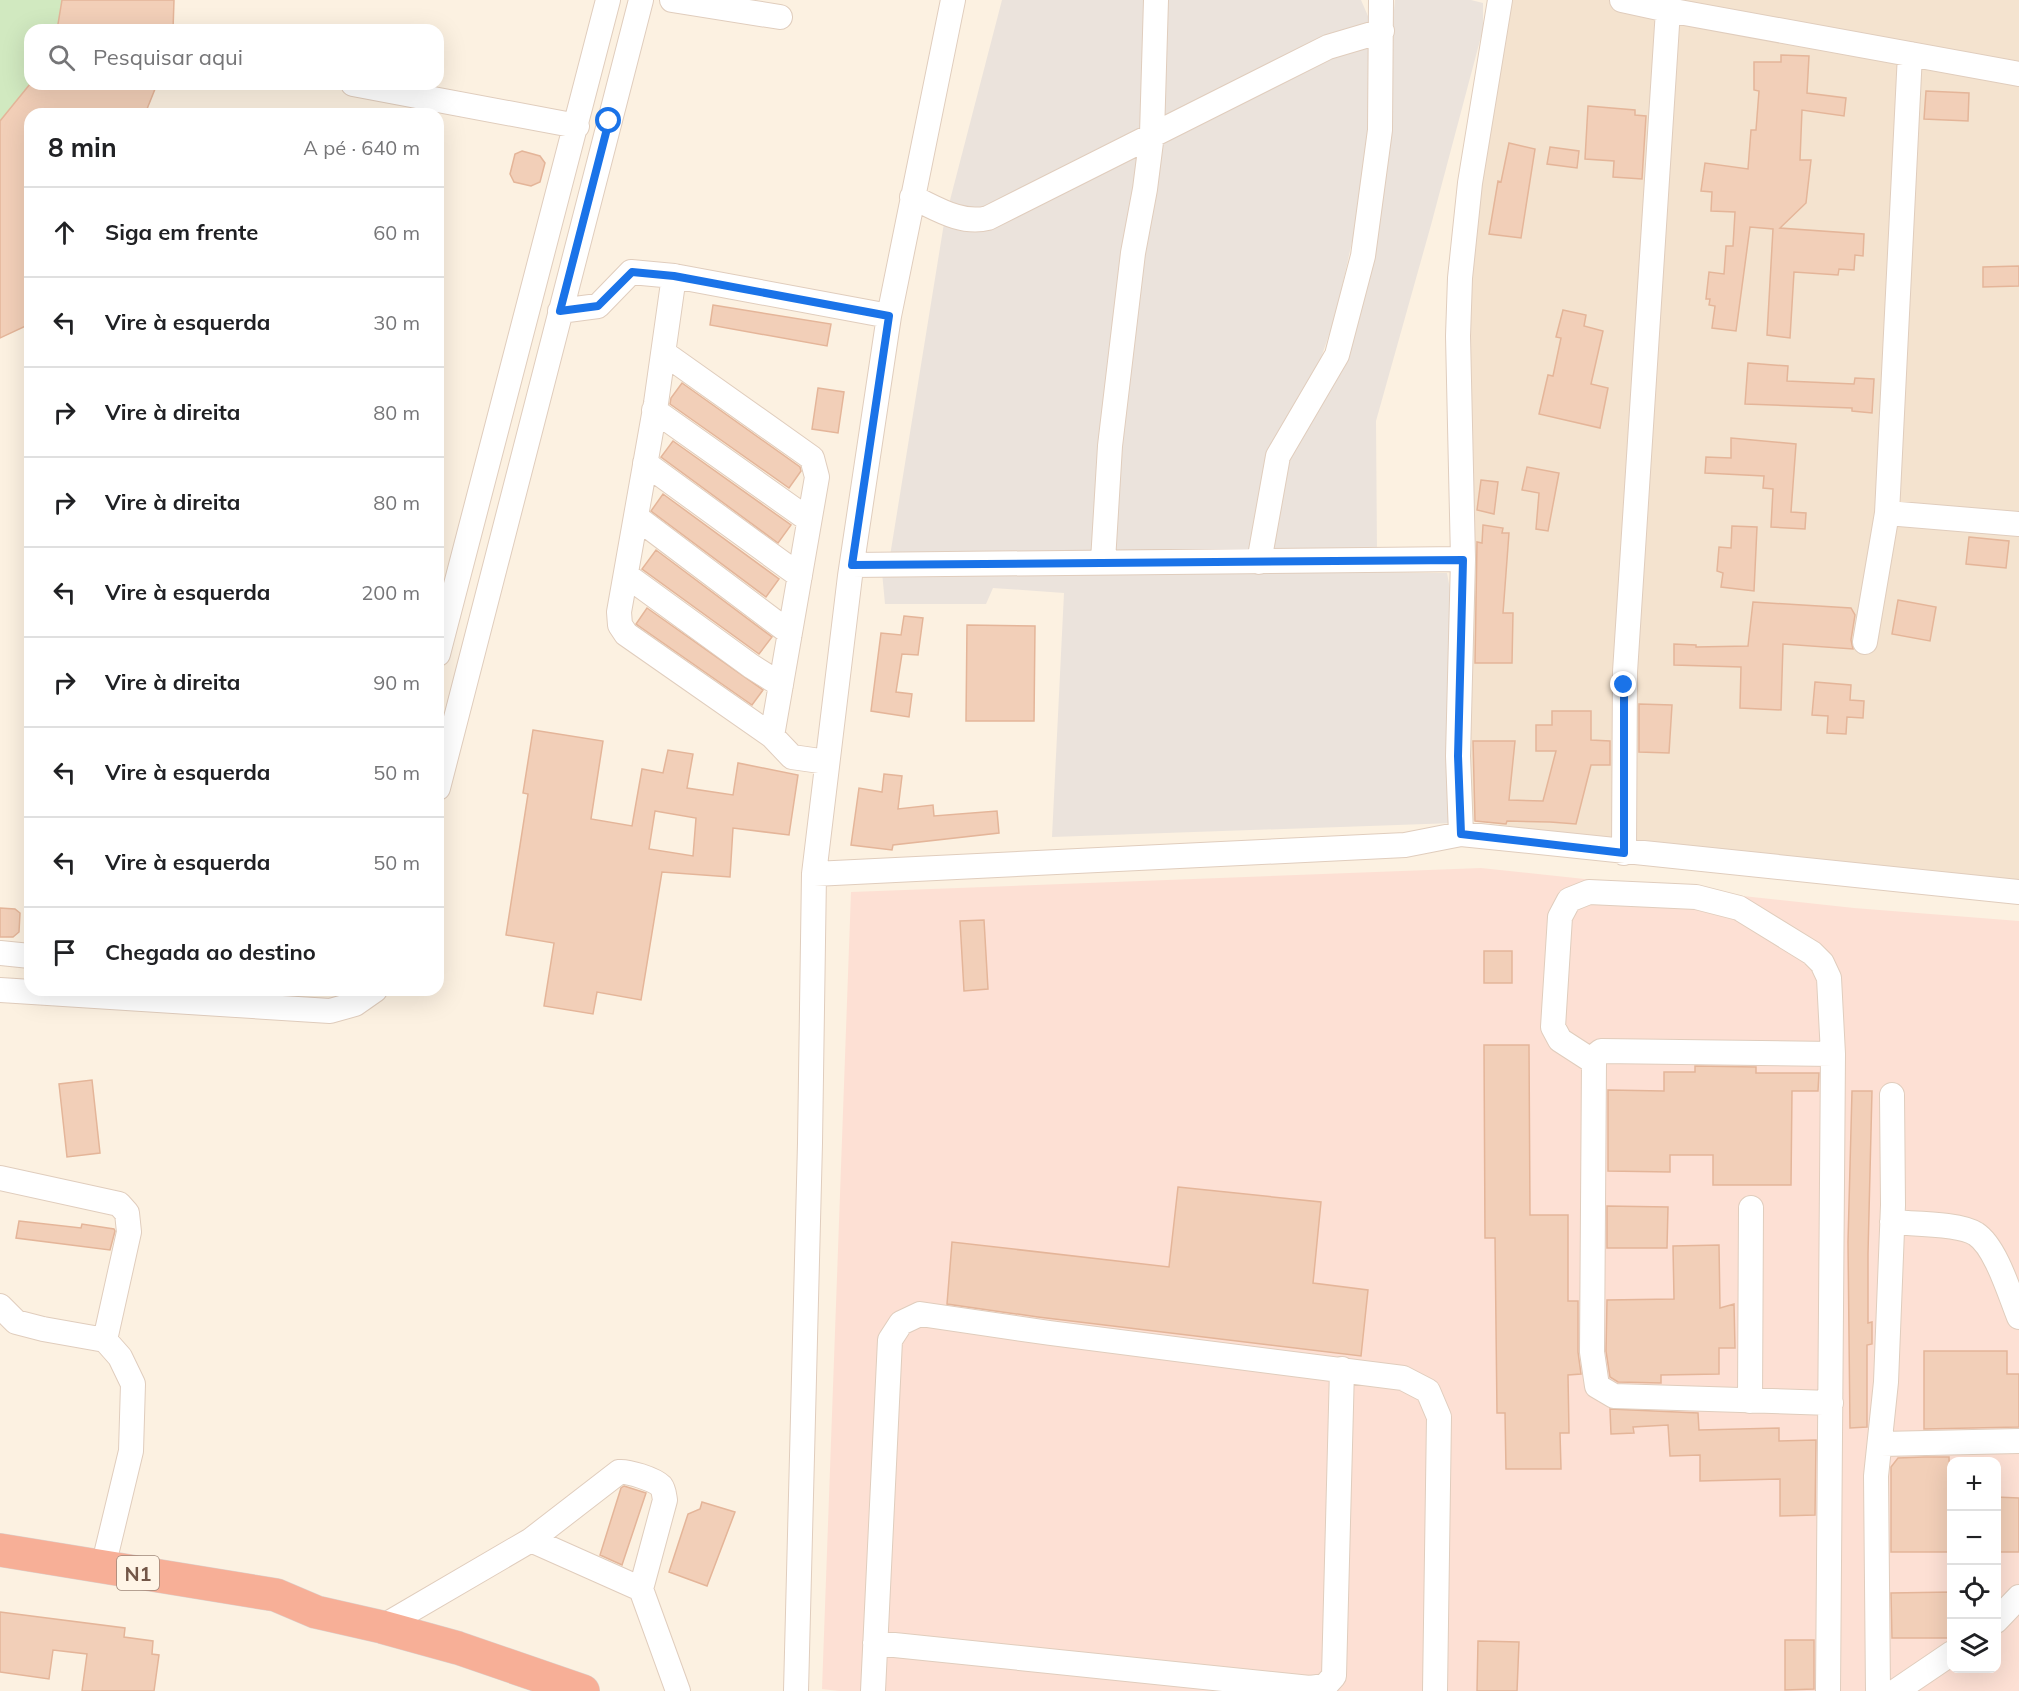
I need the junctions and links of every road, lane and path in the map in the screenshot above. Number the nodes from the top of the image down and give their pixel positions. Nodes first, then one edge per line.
1 (608, 0) edge
2 (641, 0) edge
3 (672, 0) edge
4 (953, 0) edge
5 (1156, 0) edge
6 (1381, 0) edge
7 (1500, 0) edge
8 (1628, 1) edge
9 (1668, 10) junction
10 (780, 17) dead end
11 (1382, 31) junction
12 (1910, 54) junction
13 (2019, 74) edge
14 (385, 90) edge
15 (577, 126) junction
16 (1152, 134) junction
17 (912, 197) junction
18 (674, 276) junction
19 (560, 311) junction
20 (889, 316) junction
21 (664, 353) junction
22 (654, 410) junction
23 (645, 463) junction
24 (1887, 513) junction
25 (636, 517) junction
26 (809, 520) junction
27 (2019, 524) edge
28 (1463, 560) junction
29 (1103, 561) junction
30 (1259, 562) junction
31 (852, 565) junction
32 (626, 575) junction
33 (800, 576) junction
34 (444, 631) edge
35 (790, 633) junction
36 (1865, 642) dead end
37 (781, 685) junction
38 (772, 736) junction
39 (827, 762) junction
40 (444, 765) edge
41 (1461, 834) junction
42 (1624, 853) junction
43 (814, 874) junction
44 (2019, 892) edge
45 (0, 953) edge
46 (24, 955) edge
47 (0, 990) edge
48 (24, 992) edge
49 (94, 996) edge
50 (366, 996) edge
51 (0, 1003) edge
52 (1833, 1054) junction
53 (1594, 1062) junction
54 (1892, 1095) dead end
55 (0, 1178) edge
56 (1751, 1208) dead end
57 (1892, 1222) junction
58 (0, 1306) edge
59 (2019, 1317) edge
60 (105, 1340) junction
61 (1342, 1369) junction
62 (1750, 1401) junction
63 (1831, 1404) junction
64 (2019, 1441) edge
65 (1881, 1444) junction
66 (531, 1540) junction
67 (0, 1550) edge
68 (103, 1567) junction
69 (641, 1590) junction
70 (2019, 1597) edge
71 (1998, 1619) edge
72 (382, 1627) junction
73 (875, 1643) junction
74 (1947, 1656) edge
75 (583, 1691) edge
76 (678, 1691) edge
77 (796, 1691) edge
78 (873, 1691) edge
79 (1435, 1691) edge
80 (1828, 1691) edge
81 (1878, 1691) edge
82 (1896, 1691) edge

1 - 15 street
2 - 19 street
3 - 10 street
4 - 17 street
5 - 16 street
6 - 11 street
7 - 28 street
8 - 9 street
9 - 12 street
9 - 42 street
11 - 16 street
11 - 30 street
12 - 13 street
12 - 24 street
14 - 15 street
15 - 34 street
16 - 17 street
16 - 29 street
17 - 20 street
18 - 19 street
18 - 20 street
18 - 21 street
19 - 40 street
20 - 31 street
21 - 22 street
21 - 26 street
22 - 23 street
22 - 26 street
23 - 25 street
23 - 33 street
24 - 27 street
24 - 36 street
25 - 32 street
25 - 35 street
26 - 33 street
28 - 30 street
28 - 41 street
29 - 30 street
29 - 31 street
31 - 39 street
32 - 37 street
32 - 38 street
33 - 35 street
35 - 37 street
37 - 38 street
38 - 39 street
39 - 43 street
41 - 42 street
41 - 43 street
42 - 44 street
43 - 77 street
45 - 46 street
47 - 48 street
47 - 51 street
49 - 50 street
52 - 53 street
52 - 53 street
52 - 63 street
53 - 62 street
54 - 57 street
55 - 60 street
56 - 62 street
57 - 59 street
57 - 65 street
58 - 60 street
60 - 68 street
61 - 73 street
61 - 73 street
61 - 79 street
62 - 63 street
63 - 80 street
64 - 65 street
65 - 81 street
66 - 69 street
66 - 69 street
66 - 72 street
67 - 68 highway, N1
68 - 72 highway, N1
69 - 76 street
70 - 71 street
72 - 75 highway, N1
73 - 78 street
74 - 82 street

